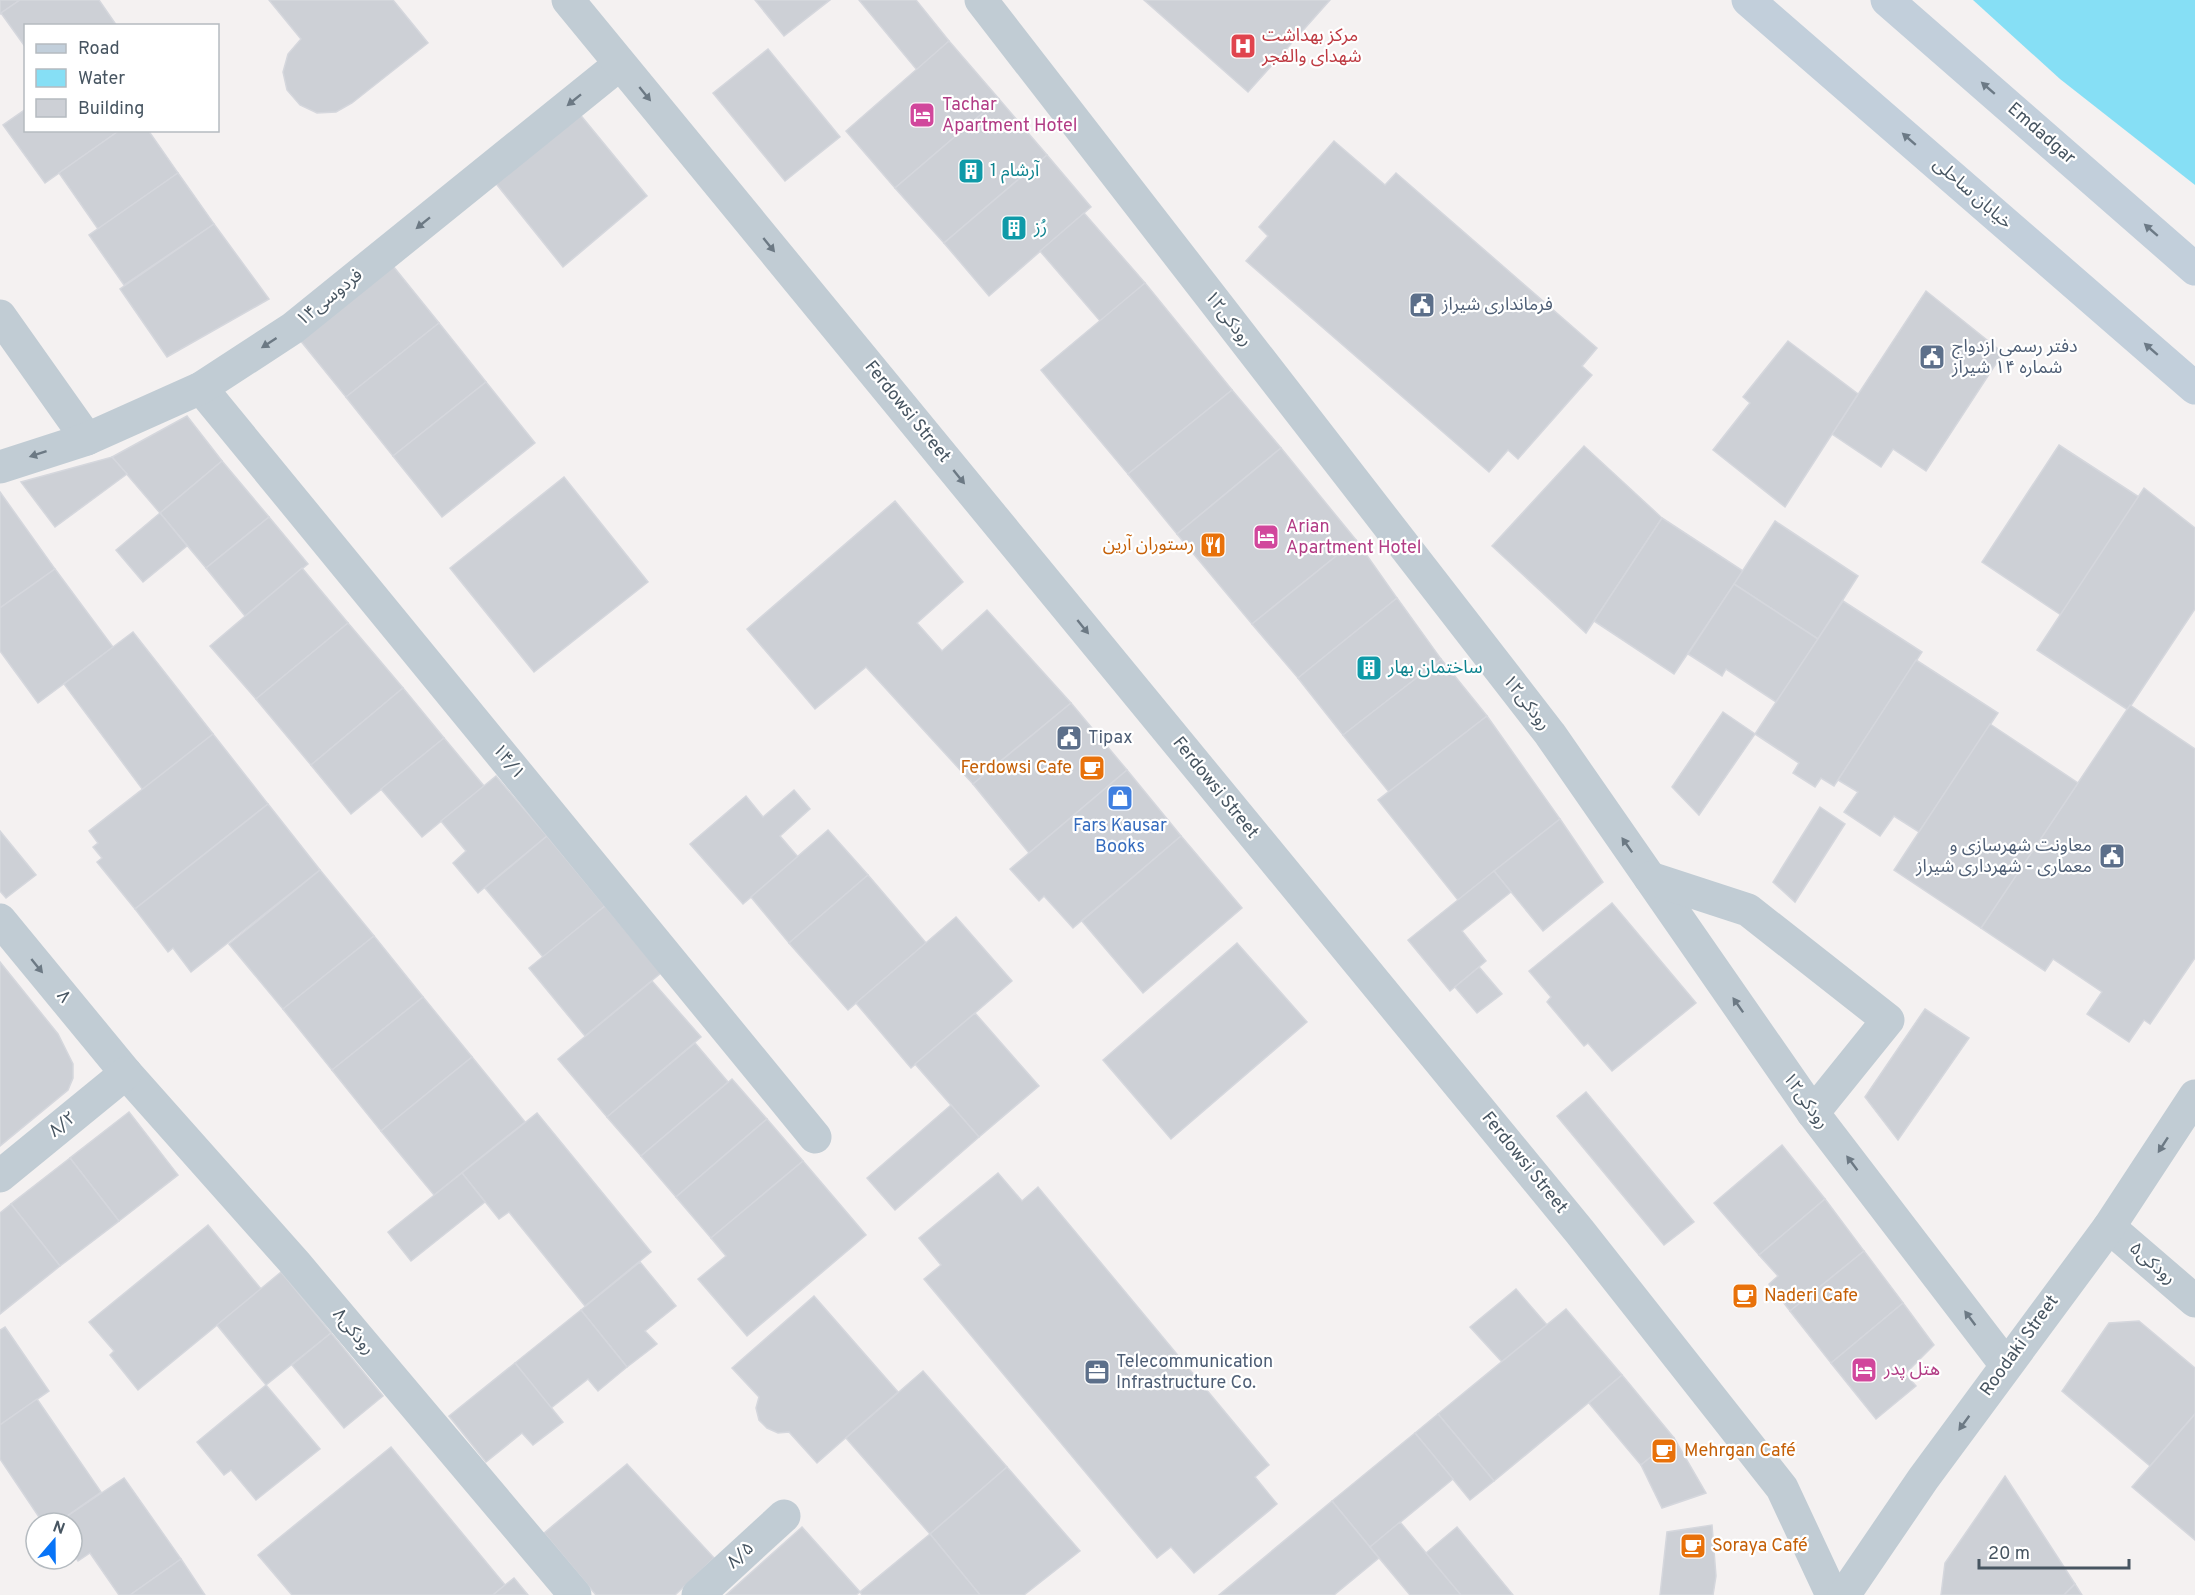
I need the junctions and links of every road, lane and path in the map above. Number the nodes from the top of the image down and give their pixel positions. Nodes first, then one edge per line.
1 (568, 0) edge
2 (981, 0) edge
3 (1748, 0) edge
4 (1887, 0) edge
5 (620, 64) junction
6 (2195, 269) edge
7 (0, 316) edge
8 (201, 387) junction
9 (2195, 388) edge
10 (87, 439) junction
11 (0, 466) edge
12 (1650, 878) junction
13 (0, 920) edge
14 (126, 1074) junction
15 (2195, 1096) edge
16 (1813, 1113) junction
17 (815, 1137) dead end
18 (0, 1176) edge
19 (2109, 1227) junction
20 (2195, 1301) edge
21 (2006, 1365) junction
22 (784, 1516) dead end
23 (575, 1595) edge
24 (698, 1595) edge
25 (1832, 1595) edge
26 (1844, 1595) edge

1 - 5 street, Ferdowsi Street
12 -> 2 street, رودکی۱۲
9 -> 3 main road, خیابان ساحلی
6 -> 4 main road, Emdadgar
5 -> 8 street, فردوسی۱۴
5 -> 25 street, Ferdowsi Street
7 - 10 street
8 - 10 street, فردوسی۱۴
8 - 17 street, ۱۴/۱
10 -> 11 street, فردوسی۱۴
16 -> 12 street, رودکی۱۲
12 - 16 street
13 -> 14 street, ۸
14 - 18 street, ۸/۲
14 - 23 street, رودکی۸
15 -> 19 street, Roodaki Street
21 -> 16 street, رودکی۱۲
19 - 20 street, رودکی۵
19 - 21 street, Roodaki Street
21 -> 26 street, Roodaki Street
22 - 24 street, ۸/۵

